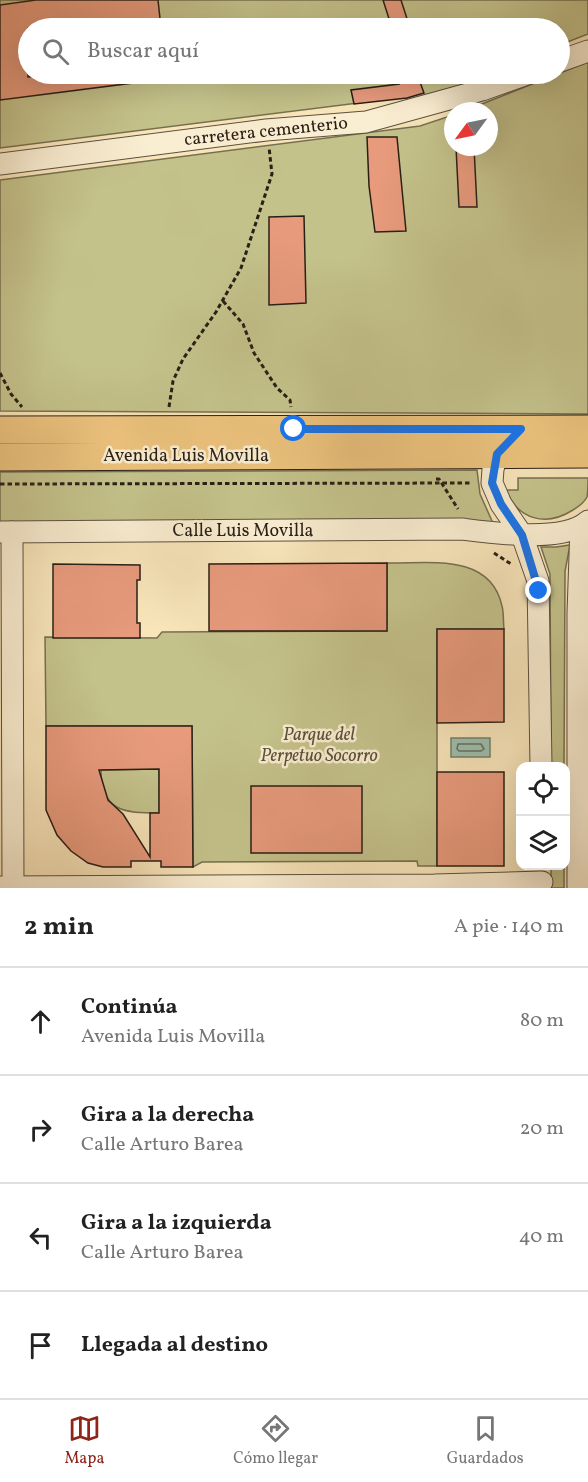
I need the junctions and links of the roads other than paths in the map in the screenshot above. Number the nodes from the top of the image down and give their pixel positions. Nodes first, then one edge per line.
1 (588, 51) edge
2 (570, 57) edge
3 (498, 84) edge
4 (0, 164) edge
5 (521, 429) junction
6 (588, 429) edge
7 (0, 430) edge
8 (497, 454) junction
9 (588, 454) edge
10 (0, 457) edge
11 (584, 524) edge
12 (6, 532) edge
13 (522, 535) junction
14 (583, 613) edge
15 (541, 762) edge
16 (542, 879) edge
17 (9, 887) edge
18 (578, 888) edge

1 - 2 street
3 - 4 street, carretera cementerio
5 - 6 main road, Avenida Luis Movilla
5 - 7 main road, Avenida Luis Movilla
5 - 8 street
8 - 9 main road, Avenida Luis Movilla
8 - 10 main road, Avenida Luis Movilla
8 - 13 street
11 - 13 street, Calle Luis Movilla
11 - 14 street
12 - 13 street, Calle Luis Movilla
12 - 17 street
13 - 15 street
14 - 18 street
16 - 17 street

